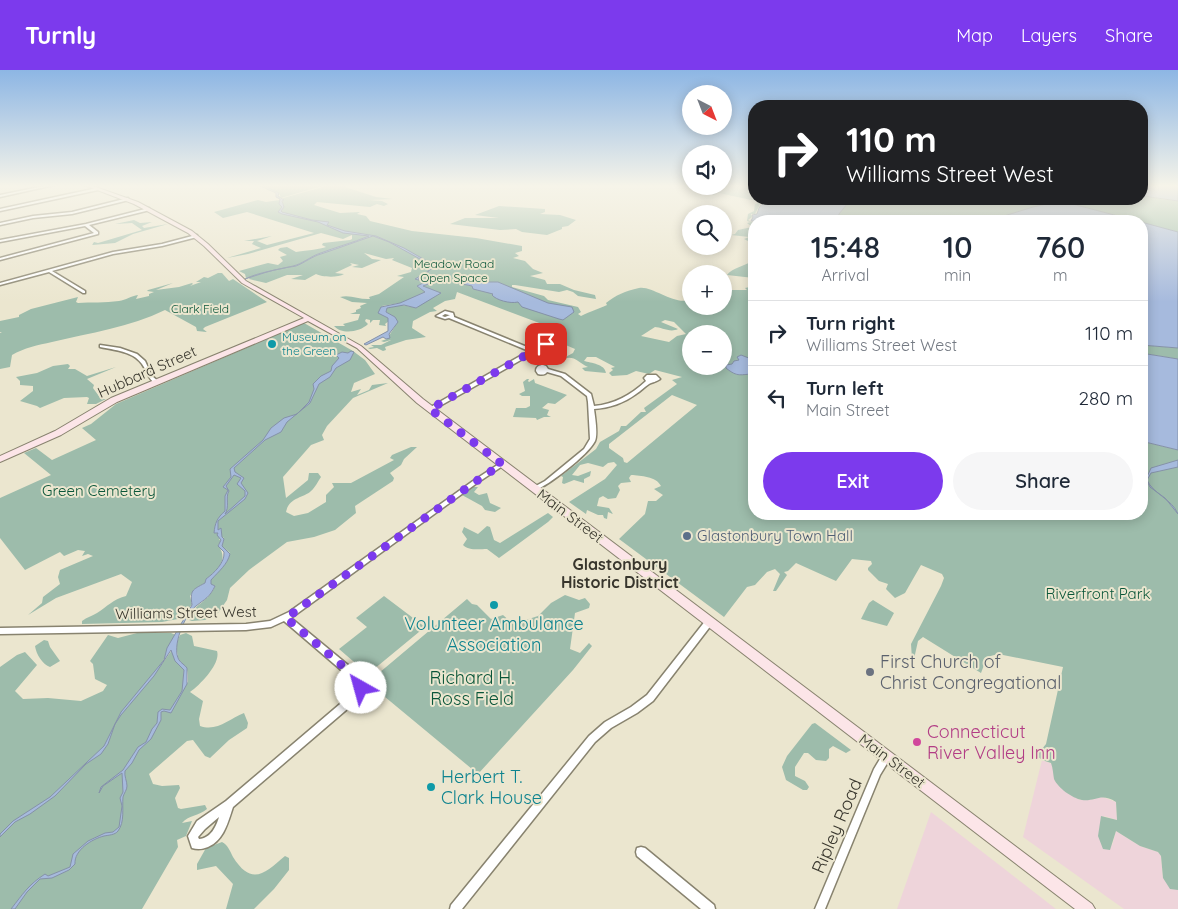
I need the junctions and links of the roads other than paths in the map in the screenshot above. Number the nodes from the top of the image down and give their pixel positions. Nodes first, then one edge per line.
1 (90, 224) edge
2 (175, 224) edge
3 (86, 225) junction
4 (196, 236) junction
5 (0, 241) edge
6 (0, 259) edge
7 (50, 271) junction
8 (0, 284) edge
9 (84, 292) dead end
10 (309, 318) junction
11 (450, 318) dead end
12 (555, 338) dead end
13 (102, 346) dead end
14 (534, 351) junction
15 (547, 370) dead end
16 (649, 381) dead end
17 (156, 382) junction
18 (591, 408) junction
19 (430, 409) junction
20 (0, 459) edge
21 (502, 464) junction
22 (542, 484) junction
23 (286, 618) junction
24 (709, 622) junction
25 (0, 631) edge
26 (886, 757) junction
27 (229, 804) dead end
28 (641, 852) dead end
29 (455, 909) edge
30 (710, 909) edge
31 (820, 909) edge
32 (1087, 909) edge

1 - 3 street
2 - 4 main road, Main Street
3 - 5 street
3 - 6 street
4 - 7 street
4 - 10 main road, Main Street
7 - 8 street
7 - 9 street
10 - 17 main road, Hubbard Street
10 - 19 main road, Main Street
11 - 14 street
12 - 14 street
13 - 17 street
14 - 19 street
15 - 18 street
16 - 18 street
17 - 20 main road, Hubbard Street
18 - 22 street
19 - 21 main road, Main Street
21 - 22 main road, Main Street
21 - 23 street, Williams Street West
22 - 24 main road, Main Street
23 - 25 street, Williams Street West
23 - 27 street
24 - 26 main road, Main Street
24 - 29 street
26 - 31 street, Ripley Road
26 - 32 main road, Main Street
28 - 30 street

